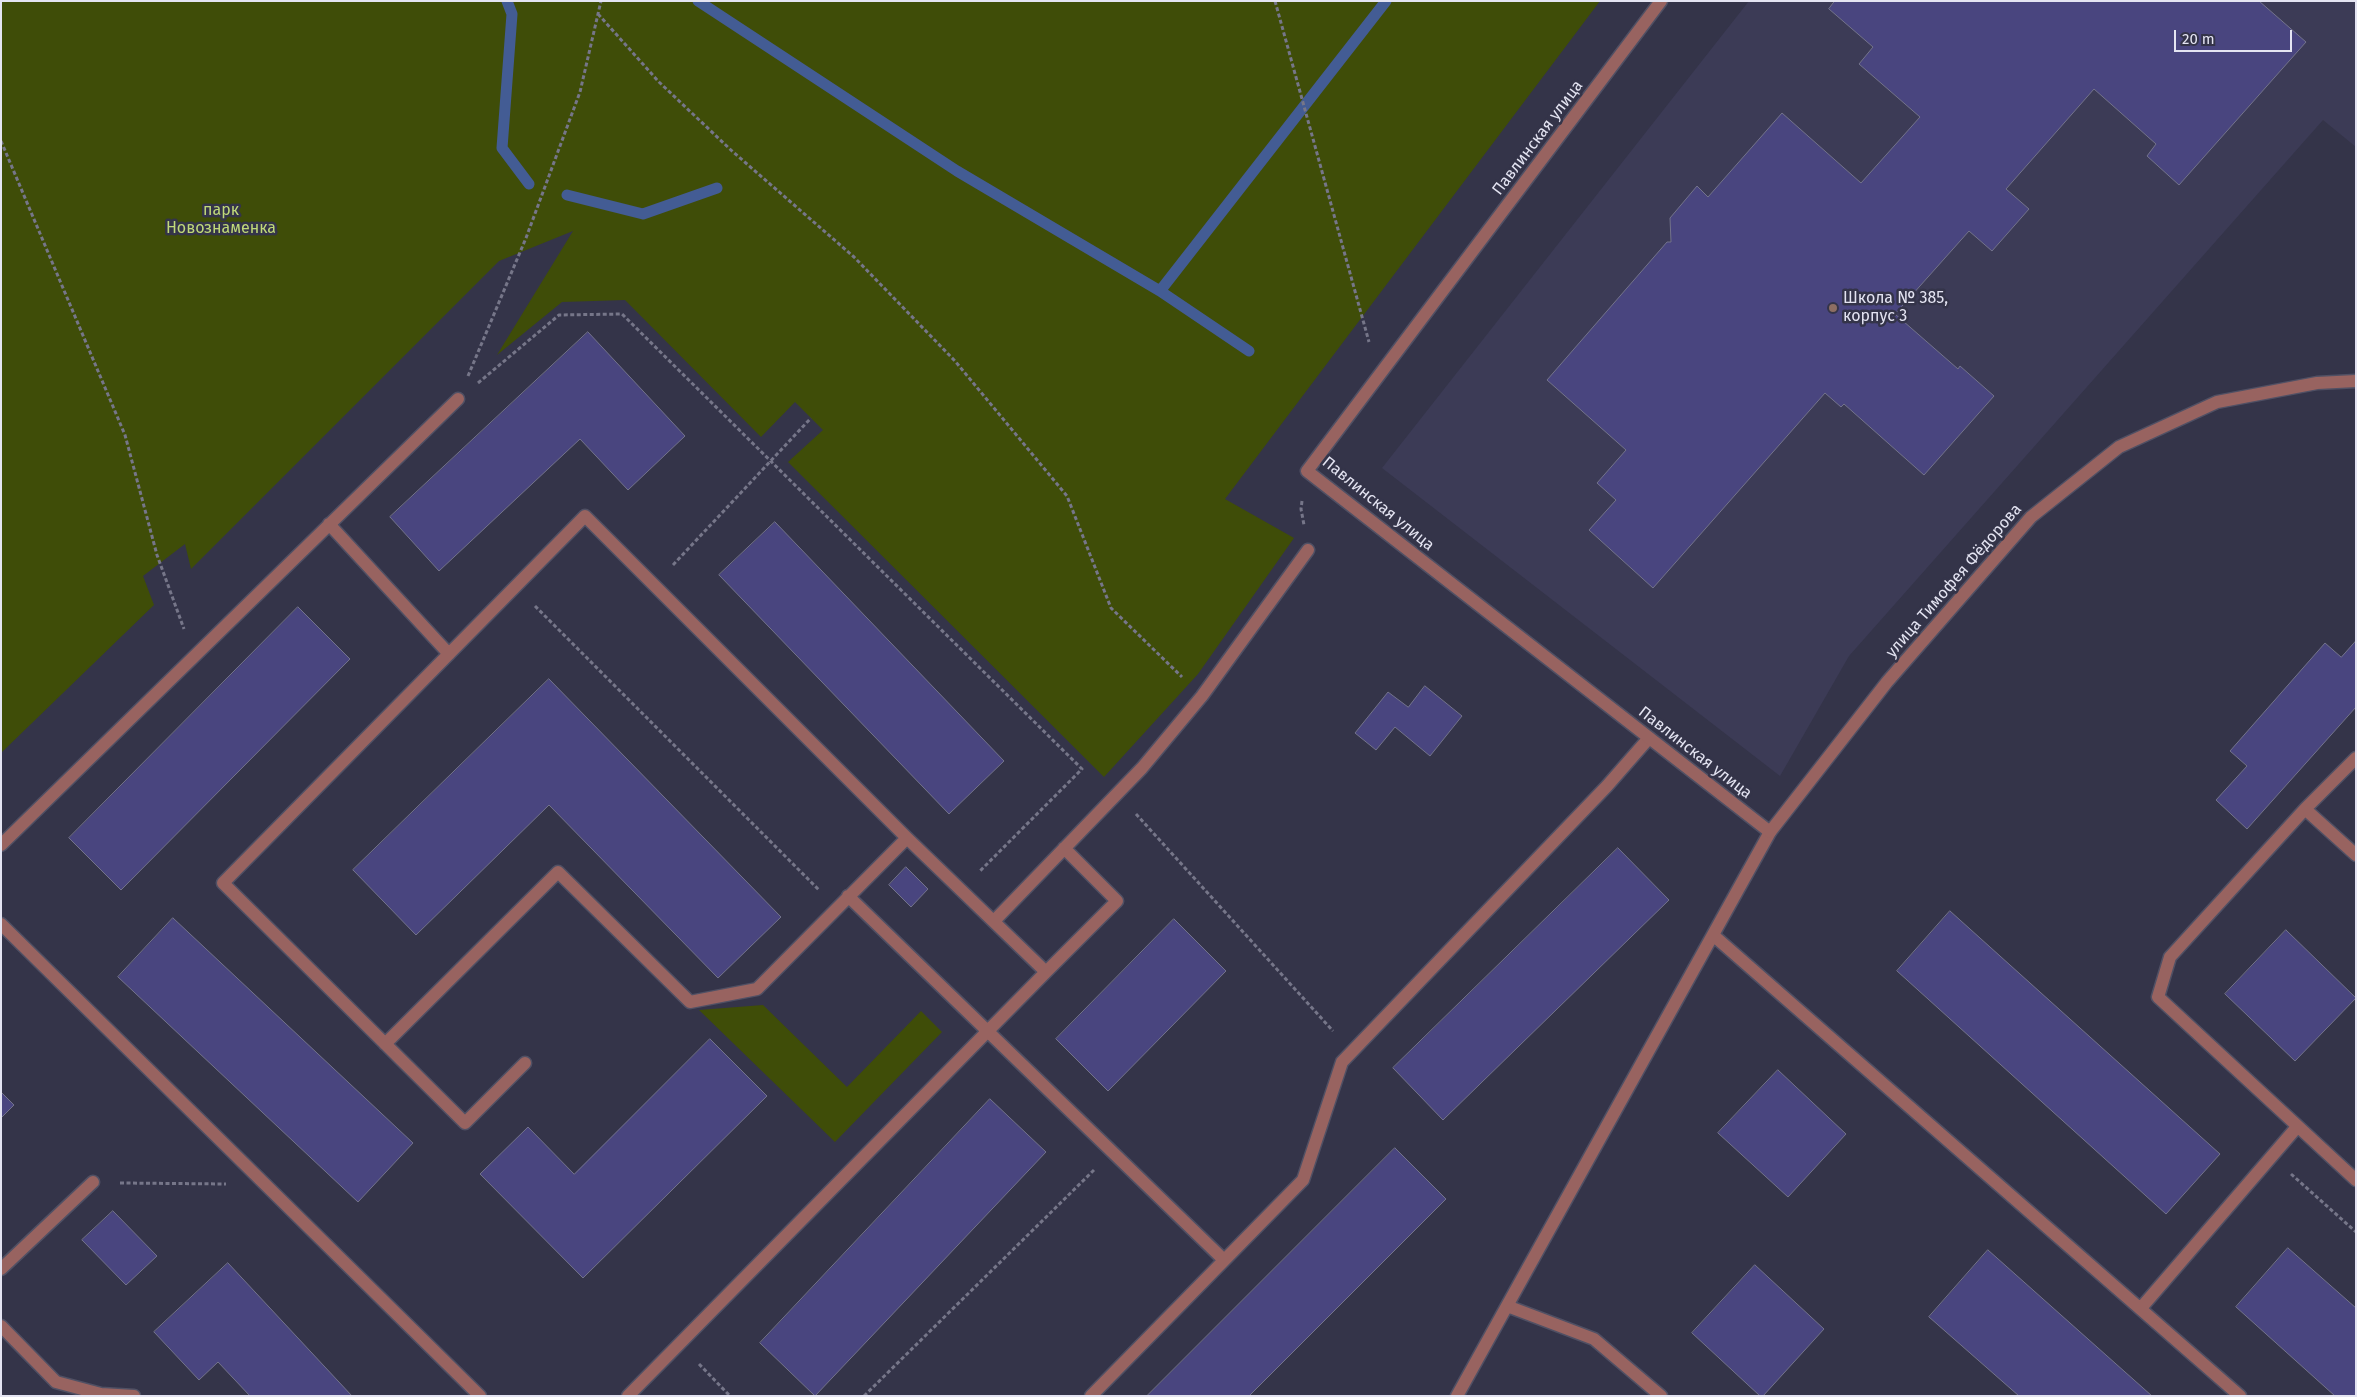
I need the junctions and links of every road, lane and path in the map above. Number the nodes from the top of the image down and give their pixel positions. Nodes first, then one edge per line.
1 (601, 1) edge
2 (1275, 1) edge
3 (1661, 1) edge
4 (598, 14) junction
5 (1, 141) edge
6 (2356, 381) edge
7 (1367, 393) junction
8 (458, 399) junction
9 (811, 418) dead end
10 (772, 462) junction
11 (1307, 471) junction
12 (329, 524) junction
13 (1308, 550) joint
14 (654, 585) junction
15 (515, 586) junction
16 (449, 654) junction
17 (194, 656) junction
18 (1202, 696) junction
19 (1649, 738) junction
20 (2356, 758) edge
21 (1117, 793) junction
22 (2305, 809) junction
23 (1770, 832) junction
24 (907, 838) junction
25 (1, 845) edge
26 (1064, 848) junction
27 (2356, 855) edge
28 (962, 889) junction
29 (848, 896) junction
30 (837, 907) junction
31 (994, 920) junction
32 (1, 924) edge
33 (1713, 935) junction
34 (1046, 972) junction
35 (988, 1032) junction
36 (385, 1044) junction
37 (1352, 1052) junction
38 (525, 1062) dead end
39 (2297, 1127) junction
40 (1112, 1152) junction
41 (2271, 1156) junction
42 (2356, 1180) edge
43 (93, 1182) joint
44 (266, 1185) junction
45 (2356, 1232) edge
46 (1224, 1260) junction
47 (1, 1269) edge
48 (1507, 1306) junction
49 (2141, 1308) junction
50 (1, 1326) edge
51 (679, 1344) junction
52 (101, 1395) edge
53 (134, 1396) edge
54 (480, 1396) edge
55 (628, 1396) edge
56 (730, 1396) edge
57 (864, 1396) edge
58 (1091, 1396) edge
59 (1457, 1396) edge
60 (1661, 1396) edge
61 (2240, 1396) edge

1 - 4 path
2 - 7 path
3 - 7 street, Павлинская улица
4 - 8 path
4 - 18 path
5 - 17 path
6 - 23 street, улица Тимофея Фёдорова
7 - 11 street, Павлинская улица
8 - 10 path
8 - 12 street
9 - 10 path
10 - 14 path
10 - 28 path
11 - 13 path
11 - 19 street, Павлинская улица
12 - 16 street
12 - 17 street
13 - 18 street
14 - 15 street
14 - 24 street
15 - 16 street
15 - 30 path
16 - 36 street
17 - 25 street
18 - 21 street
19 - 23 street, Павлинская улица
19 - 37 street
20 - 22 street
21 - 26 street
21 - 37 path
22 - 27 street
22 - 39 street
23 - 33 street, улица Тимофея Фёдорова
24 - 28 street
24 - 29 street
26 - 31 street
26 - 34 street
28 - 31 street
29 - 30 street
29 - 35 street
30 - 36 street
31 - 34 street
32 - 44 street
33 - 48 street, улица Тимофея Фёдорова
33 - 49 street
34 - 35 street
35 - 40 street
35 - 51 street
36 - 38 street
37 - 46 street
39 - 41 street
39 - 42 street
40 - 46 street
40 - 57 path
41 - 45 path
41 - 49 street
43 - 44 path
43 - 47 street
44 - 54 street
46 - 58 street
48 - 59 street, улица Тимофея Фёдорова
48 - 60 street
49 - 61 street
50 - 52 street
51 - 55 street
51 - 56 path
52 - 53 street

